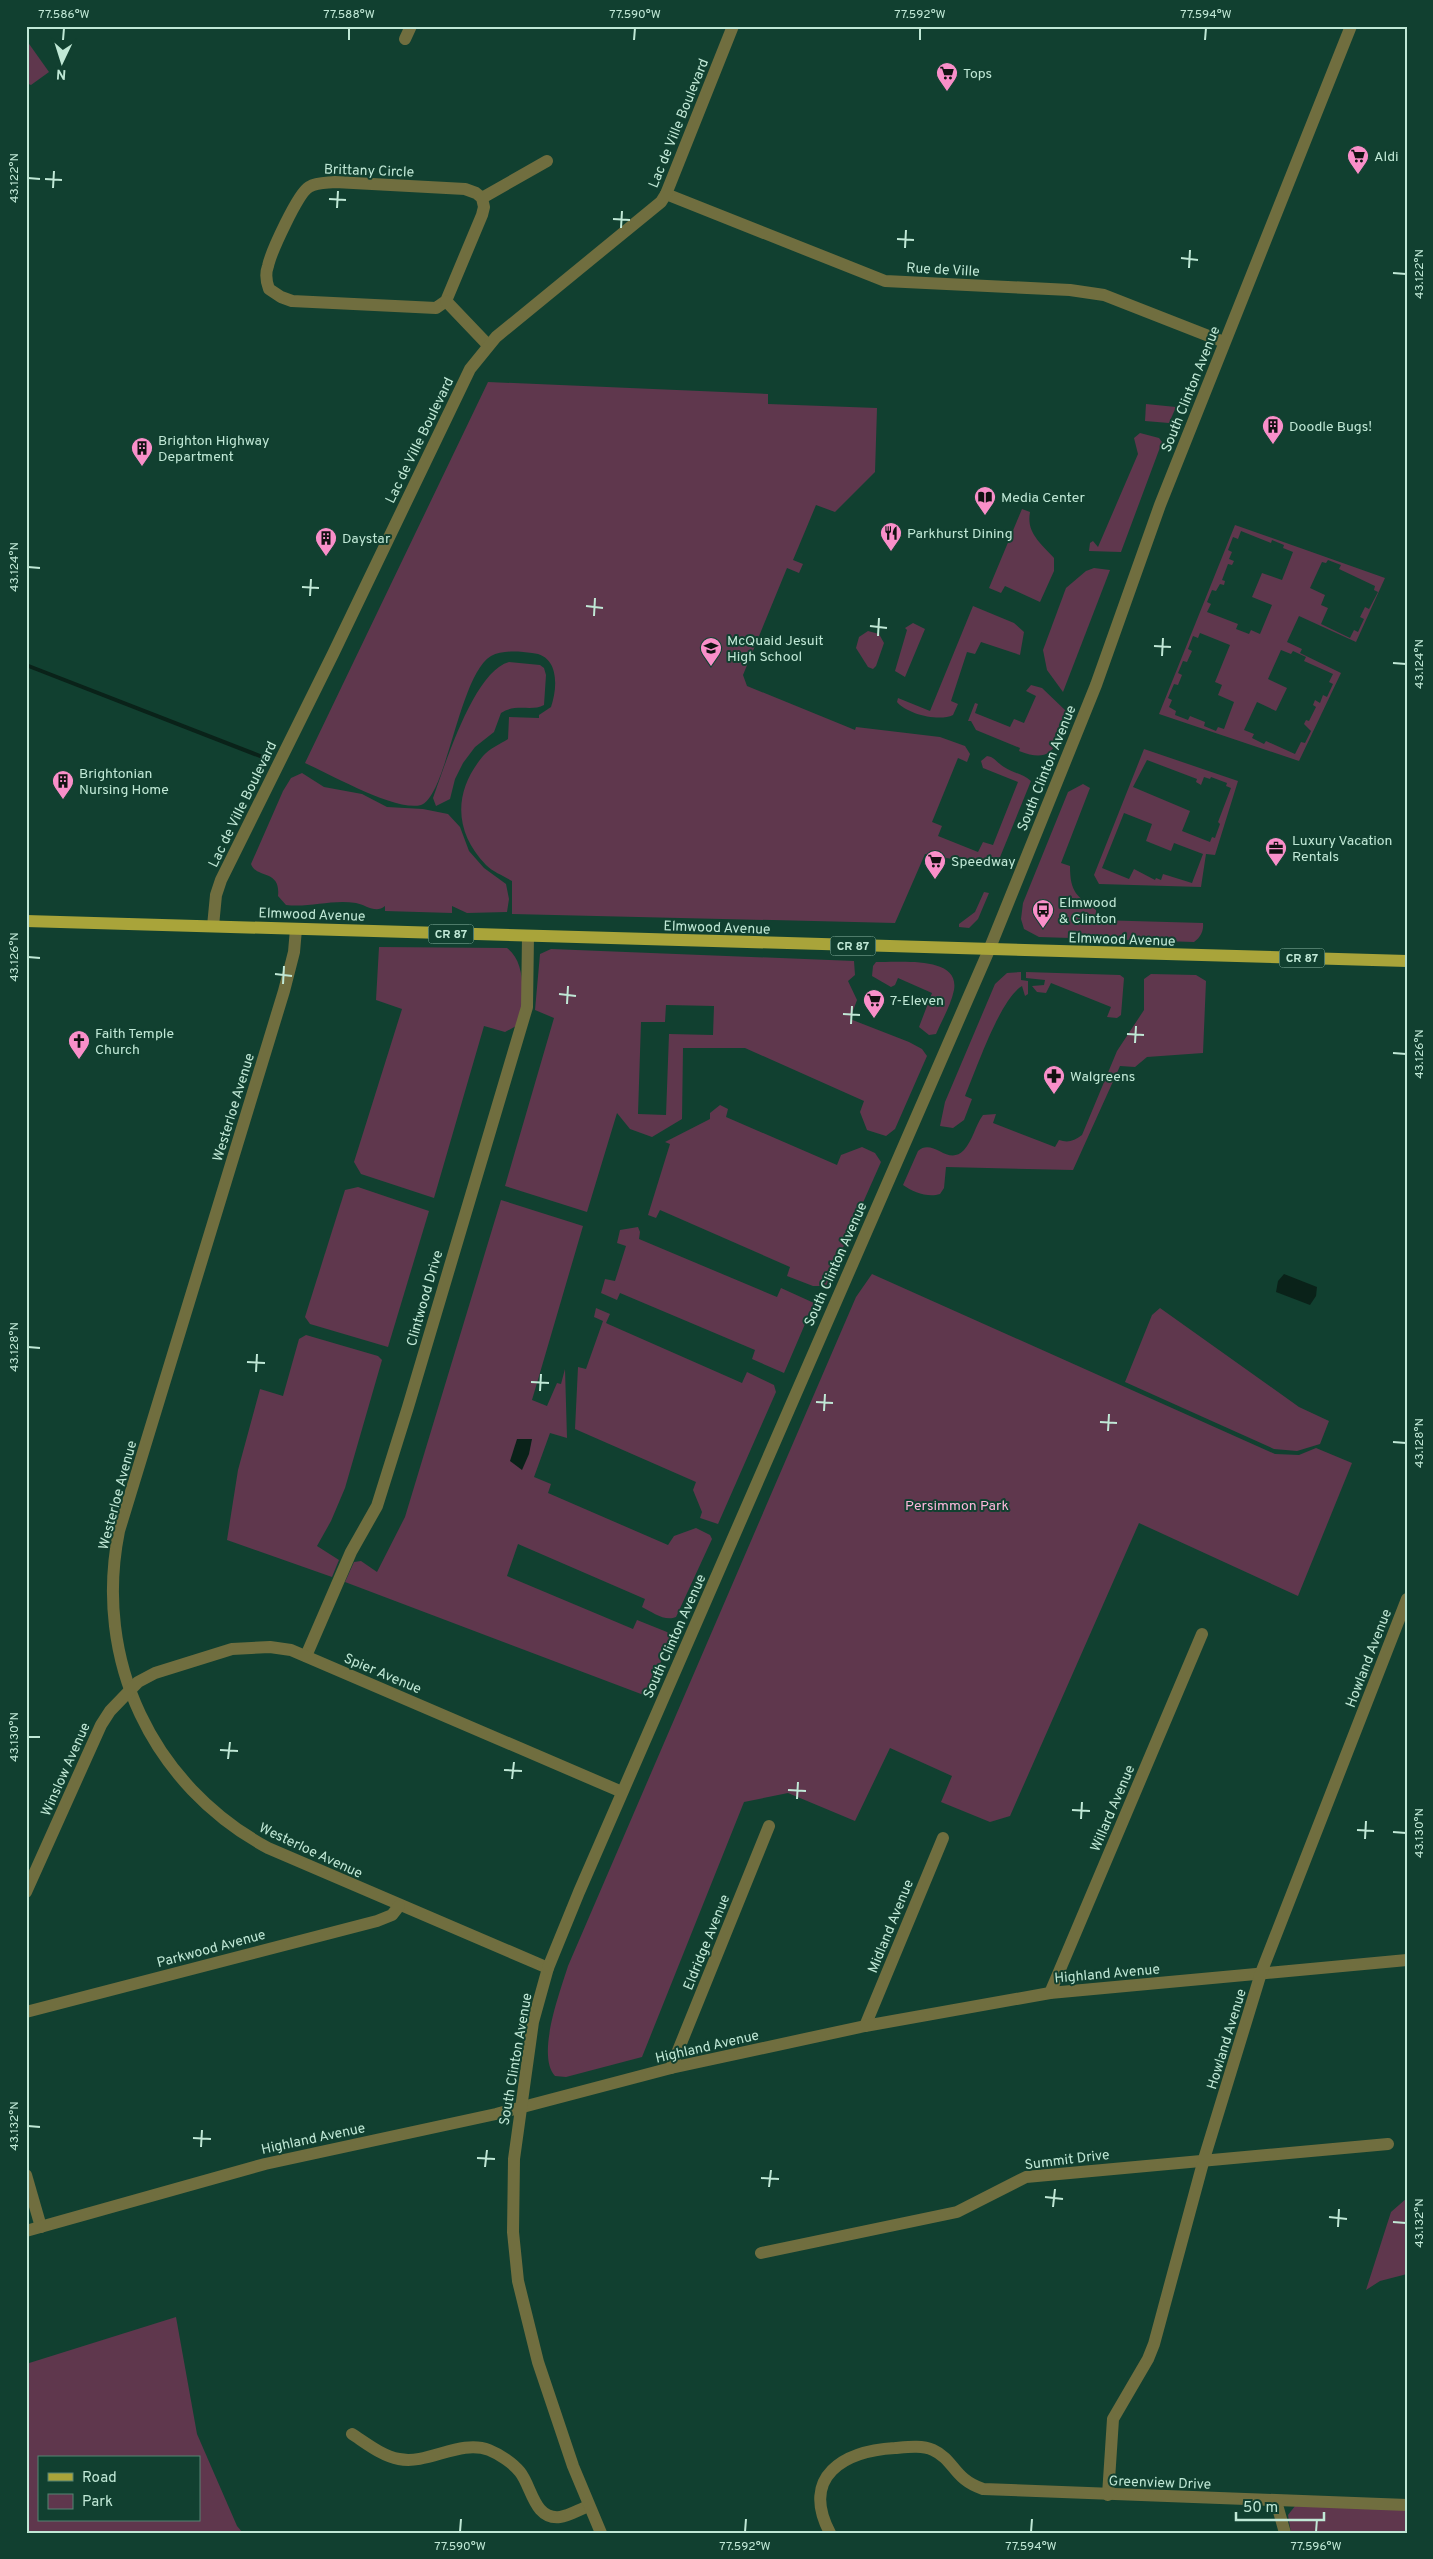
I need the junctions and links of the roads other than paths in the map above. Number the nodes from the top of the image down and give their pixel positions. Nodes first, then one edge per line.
1 (411, 26) edge
2 (733, 26) edge
3 (1351, 26) edge
4 (404, 39) dead end
5 (547, 162) dead end
6 (666, 194) junction
7 (482, 198) junction
8 (446, 301) junction
9 (1224, 342) junction
10 (488, 345) junction
11 (26, 921) edge
12 (213, 926) junction
13 (296, 929) junction
14 (528, 936) junction
15 (989, 950) junction
16 (1407, 961) edge
17 (1407, 1599) edge
18 (1202, 1634) dead end
19 (306, 1656) junction
20 (129, 1692) junction
21 (622, 1792) junction
22 (770, 1826) dead end
23 (943, 1838) dead end
24 (26, 1892) edge
25 (399, 1906) junction
26 (1407, 1960) edge
27 (548, 1968) junction
28 (1261, 1973) junction
29 (1050, 1993) junction
30 (26, 2012) edge
31 (865, 2026) junction
32 (671, 2068) junction
33 (520, 2108) junction
34 (1388, 2144) dead end
35 (1204, 2160) junction
36 (26, 2175) edge
37 (41, 2227) junction
38 (26, 2232) edge
39 (761, 2253) dead end
40 (352, 2434) dead end
41 (1108, 2494) junction
42 (1276, 2501) junction
43 (1407, 2505) edge
44 (589, 2506) junction
45 (601, 2533) edge
46 (830, 2533) edge
47 (1285, 2533) edge

1 - 4 street
2 - 6 street, Lac de Ville Boulevard
3 - 9 street, South Clinton Avenue
5 - 7 street
6 - 9 street, Rue de Ville
6 - 10 street, Lac de Ville Boulevard
7 - 8 street
7 - 8 street, Brittany Circle
8 - 10 street
9 - 15 street, South Clinton Avenue
10 - 12 street, Lac de Ville Boulevard
11 - 12 main road, Elmwood Avenue / CR 87
12 - 13 main road, Elmwood Avenue / CR 87
13 - 14 main road, Elmwood Avenue / CR 87
13 - 20 street, Westerloe Avenue
14 - 15 main road, Elmwood Avenue / CR 87
14 - 19 street, Clintwood Drive
15 - 16 main road, Elmwood Avenue / CR 87
15 - 21 street, South Clinton Avenue
17 - 28 street, Howland Avenue
18 - 29 street, Willard Avenue
19 - 20 street, Spier Avenue
19 - 21 street, Spier Avenue
20 - 24 street, Winslow Avenue
20 - 25 street, Westerloe Avenue
21 - 27 street, South Clinton Avenue
22 - 32 street, Eldridge Avenue
23 - 31 street, Midland Avenue
25 - 27 street, Westerloe Avenue
25 - 30 street, Parkwood Avenue
26 - 28 street, Highland Avenue
27 - 33 street, South Clinton Avenue
28 - 29 street, Highland Avenue
28 - 35 street, Howland Avenue
29 - 31 street, Highland Avenue
31 - 32 street, Highland Avenue
32 - 33 street, Highland Avenue
33 - 37 street, Highland Avenue
33 - 44 street, South Clinton Avenue
34 - 35 street, Summit Drive
35 - 39 street, Summit Drive
35 - 41 street, Howland Avenue
36 - 37 street
37 - 38 street, Highland Avenue
40 - 44 street
41 - 42 street, Greenview Drive
41 - 46 street, Greenview Drive
42 - 43 street, Greenview Drive
42 - 47 street
44 - 45 street, South Clinton Avenue

